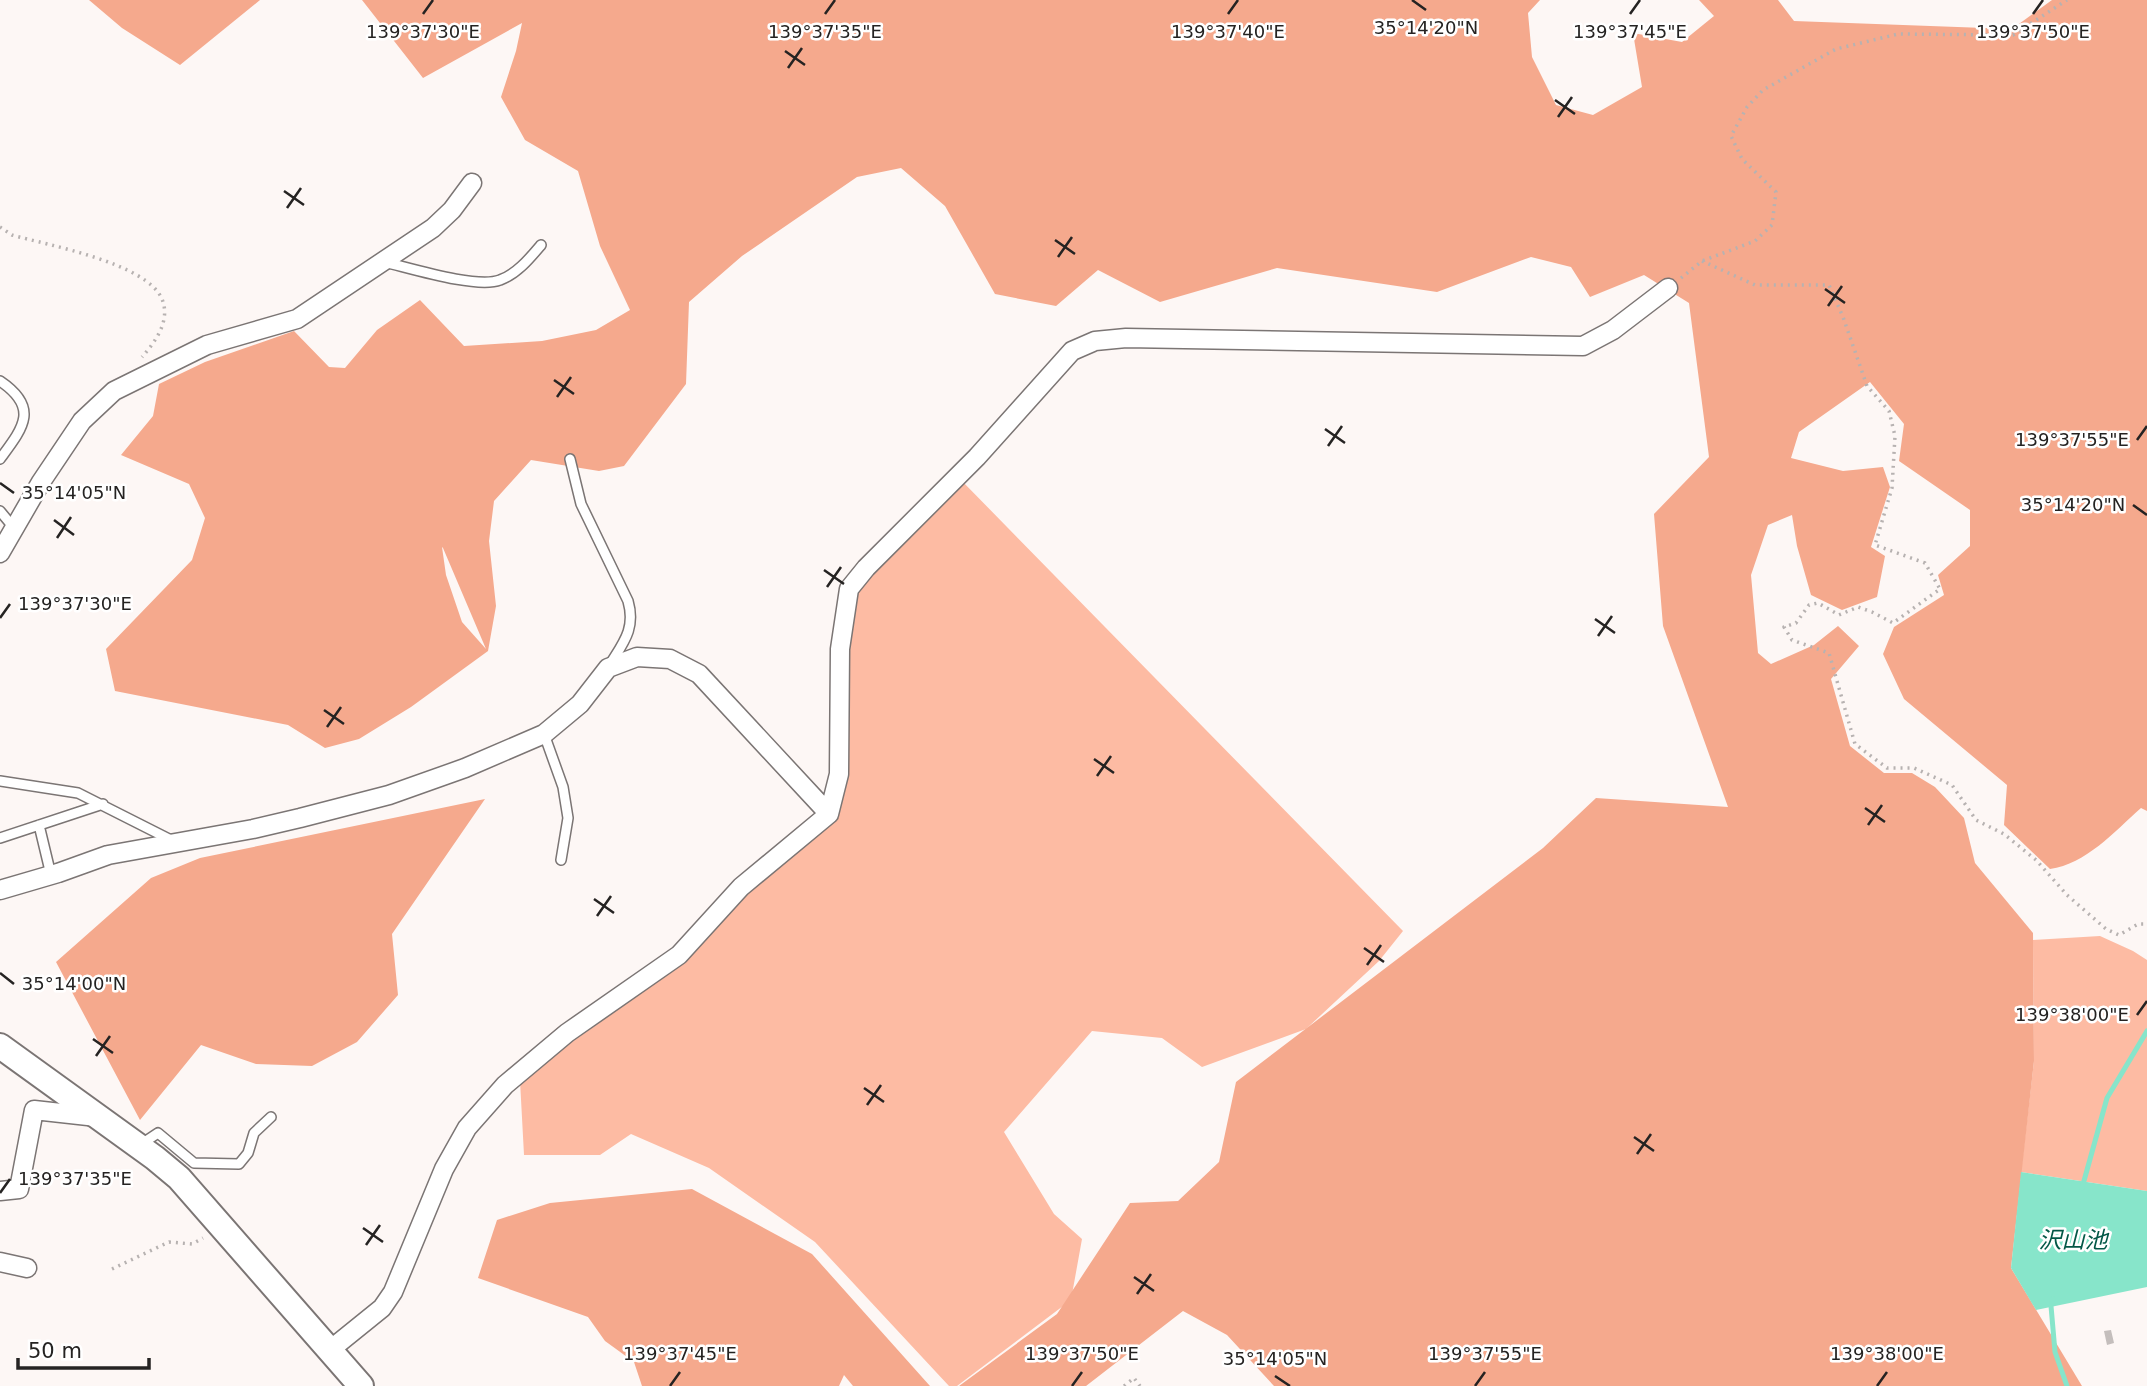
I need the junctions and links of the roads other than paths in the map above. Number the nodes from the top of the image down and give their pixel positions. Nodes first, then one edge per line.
1 (472, 183) dead end
2 (541, 245) dead end
3 (382, 262) junction
4 (1668, 288) road end
5 (0, 381) edge
6 (0, 459) edge
7 (570, 459) dead end
8 (0, 511) edge
9 (14, 528) junction
10 (0, 553) edge
11 (608, 668) junction
12 (544, 734) junction
13 (0, 781) edge
14 (103, 804) junction
15 (829, 814) junction
16 (39, 825) junction
17 (0, 838) edge
18 (175, 842) junction
19 (561, 860) dead end
20 (51, 875) junction
21 (0, 890) edge
22 (0, 1046) edge
23 (97, 1117) junction
24 (271, 1117) dead end
25 (138, 1146) junction
26 (0, 1191) edge
27 (0, 1262) edge
28 (27, 1268) dead end
29 (330, 1350) junction
30 (361, 1386) edge

1 - 3 street
2 - 3 lane
3 - 9 street
4 - 15 street
5 - 6 lane
7 - 11 lane
8 - 9 lane
9 - 10 street
11 - 12 street
11 - 15 street
12 - 18 street
12 - 19 lane
13 - 14 lane
14 - 16 lane
14 - 18 lane
15 - 29 street
16 - 17 lane
16 - 20 lane
18 - 20 street
20 - 21 street
22 - 23 street
23 - 25 street
23 - 26 street
24 - 25 lane
25 - 29 street
27 - 28 street
29 - 30 street

